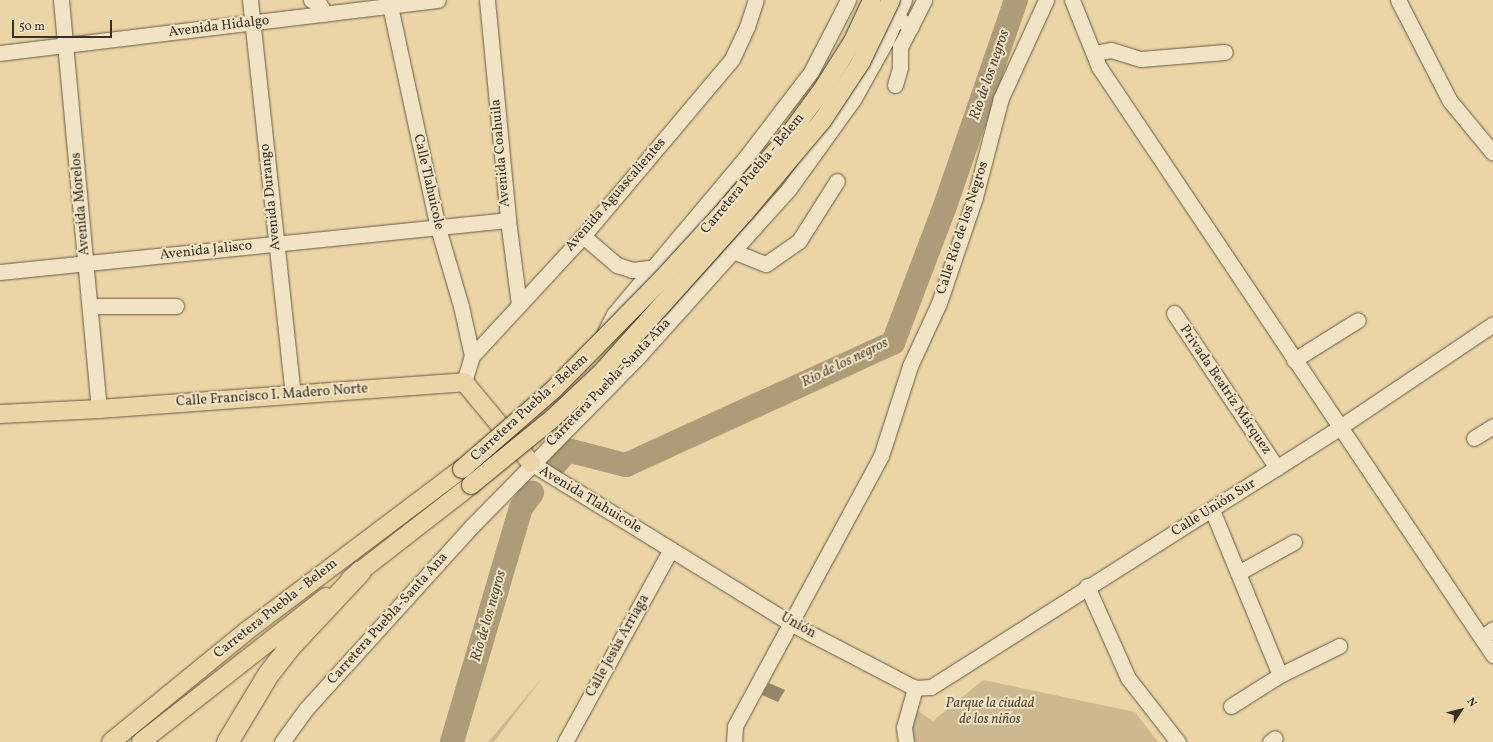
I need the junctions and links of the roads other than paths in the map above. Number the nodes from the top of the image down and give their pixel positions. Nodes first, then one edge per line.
1 (61, 0) edge
2 (250, 0) edge
3 (311, 0) edge
4 (438, 0) edge
5 (487, 0) edge
6 (756, 0) edge
7 (848, 0) edge
8 (872, 0) edge
9 (924, 0) edge
10 (1046, 0) edge
11 (1072, 0) edge
12 (1398, 0) edge
13 (390, 6) junction
14 (897, 6) edge
15 (325, 14) junction
16 (253, 22) junction
17 (911, 26) junction
18 (66, 45) junction
19 (1225, 52) dead end
20 (0, 53) edge
21 (1094, 53) junction
22 (895, 85) dead end
23 (1493, 153) edge
24 (837, 181) dead end
25 (508, 220) junction
26 (438, 228) junction
27 (583, 236) junction
28 (275, 244) junction
29 (733, 251) junction
30 (86, 264) junction
31 (655, 267) junction
32 (0, 272) edge
33 (518, 305) junction
34 (90, 306) junction
35 (176, 306) dead end
36 (1174, 313) dead end
37 (1358, 320) dead end
38 (1493, 324) edge
39 (596, 346) junction
40 (472, 356) junction
41 (1294, 360) junction
42 (464, 382) junction
43 (293, 394) junction
44 (99, 409) junction
45 (0, 414) edge
46 (1493, 426) edge
47 (1340, 427) junction
48 (1474, 438) dead end
49 (531, 463) junction
50 (1276, 468) junction
51 (1212, 510) junction
52 (1294, 542) dead end
53 (671, 549) junction
54 (360, 571) junction
55 (1238, 573) junction
56 (1087, 586) junction
57 (790, 623) junction
58 (1487, 634) edge
59 (1338, 646) dead end
60 (1493, 655) edge
61 (1280, 675) junction
62 (915, 688) junction
63 (1231, 706) dead end
64 (111, 742) edge
65 (141, 742) edge
66 (227, 742) edge
67 (282, 742) edge
68 (565, 742) edge
69 (734, 742) edge
70 (906, 742) edge
71 (1178, 742) edge

1 - 18 street, Avenida Morelos
2 - 16 street, Avenida Durango
3 - 15 street
4 - 13 street, Avenida Hidalgo
5 - 25 street, Avenida Coahuila
6 - 27 street, Avenida Aguascalientes
7 - 31 street, Carretera Puebla - Belem
8 - 39 main road, Carretera Puebla - Belem, bridge
9 - 17 street
10 - 57 street, Calle Río de los Negros
11 - 21 street
12 - 23 street
13 - 15 street, Avenida Hidalgo
13 - 26 street, Calle Tlahuicole
14 - 17 street
14 - 29 street, Carretera Puebla-Santa Ana
14 - 54 main road, Carretera Puebla - Belem, bridge
15 - 16 street, Avenida Hidalgo
16 - 18 street, Avenida Hidalgo
16 - 28 street, Avenida Durango
17 - 22 street
18 - 20 street, Avenida Hidalgo
18 - 30 street, Avenida Morelos
19 - 21 street
21 - 41 street
24 - 29 street
25 - 26 street, Avenida Jalisco
25 - 33 street, Avenida Coahuila
26 - 28 street, Avenida Jalisco
26 - 40 street, Calle Tlahuicole
27 - 31 street
27 - 33 street, Avenida Aguascalientes
28 - 30 street, Avenida Jalisco
28 - 43 street, Avenida Durango
29 - 49 street, Carretera Puebla-Santa Ana
30 - 32 street, Avenida Jalisco
30 - 34 street, Avenida Morelos
31 - 39 street, Carretera Puebla - Belem
33 - 40 street, Avenida Aguascalientes
34 - 35 street
34 - 44 street, Avenida Morelos
36 - 50 street, Privada Beatriz Márquez
37 - 41 street
38 - 47 street, Calle Unión Sur
39 - 64 main road, Carretera Puebla - Belem, bridge
40 - 42 street, Avenida Aguascalientes
41 - 47 street
42 - 43 main road, Calle Francisco I. Madero Norte
42 - 49 main road, Avenida Tlahuicole
43 - 44 main road, Calle Francisco I. Madero Norte
44 - 45 main road, Calle Francisco I. Madero Norte
46 - 48 street
47 - 50 street, Calle Unión Sur
47 - 58 street
49 - 53 street, Avenida Tlahuicole
49 - 67 street, Carretera Puebla-Santa Ana
50 - 51 street, Calle Unión Sur
51 - 55 street
51 - 56 street, Calle Unión Sur
52 - 55 street
53 - 57 street, Unión
53 - 68 street, Calle Jesús Arriaga
54 - 65 main road, Carretera Puebla - Belem
54 - 66 highway
55 - 61 street
56 - 62 street, Calle Unión Sur
56 - 71 street
57 - 62 street, Unión
57 - 69 street, Calle Río de los Negros
58 - 60 street
59 - 61 street
61 - 63 street
62 - 70 street

